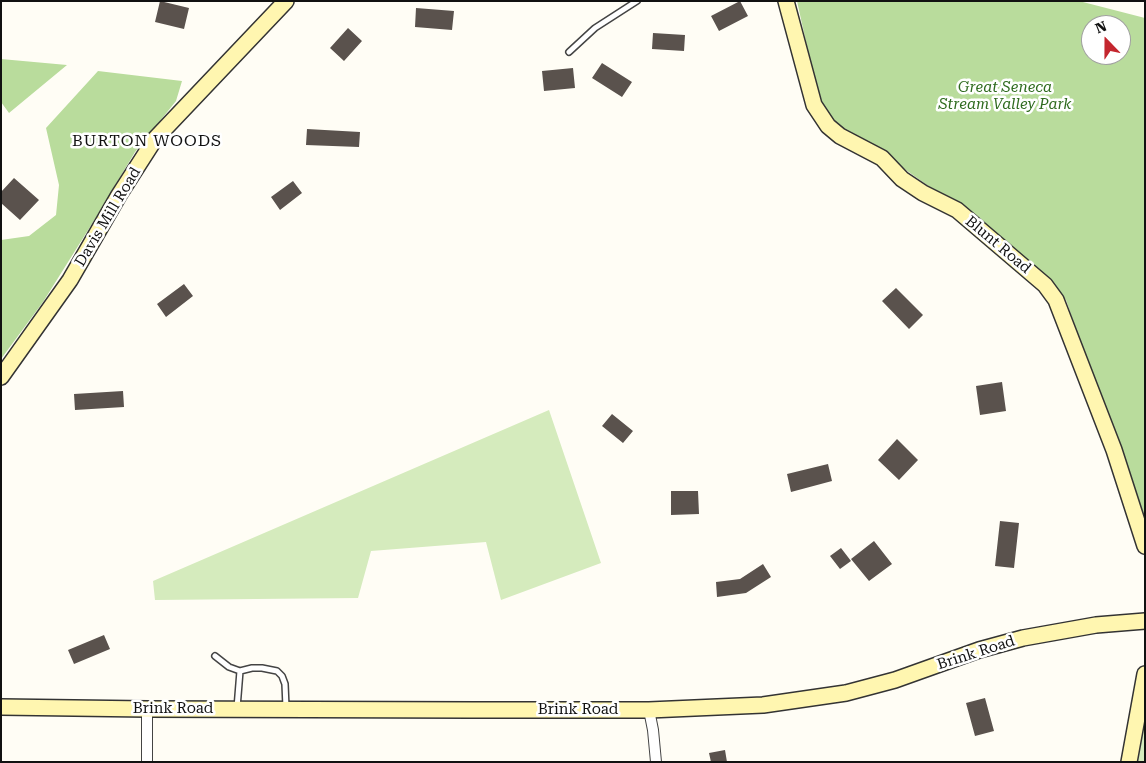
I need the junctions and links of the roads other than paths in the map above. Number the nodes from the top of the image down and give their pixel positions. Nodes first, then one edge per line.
1 (286, 1) edge
2 (637, 1) edge
3 (786, 1) edge
4 (568, 52) dead end
5 (1, 377) edge
6 (1145, 546) edge
7 (1145, 621) edge
8 (215, 656) dead end
9 (240, 671) junction
10 (1145, 674) edge
11 (1, 707) edge
12 (147, 710) junction
13 (237, 710) junction
14 (286, 710) junction
15 (649, 710) junction
16 (147, 762) edge
17 (656, 762) edge
18 (1129, 762) edge

1 - 5 street, Davis Mill Road
2 - 4 lane
3 - 6 street, Blunt Road
7 - 15 street, Brink Road
8 - 9 lane
9 - 13 lane
9 - 14 lane
10 - 18 street
11 - 12 street, Brink Road
12 - 13 street, Brink Road
12 - 16 street
13 - 14 street, Brink Road
14 - 15 street, Brink Road
15 - 17 street

